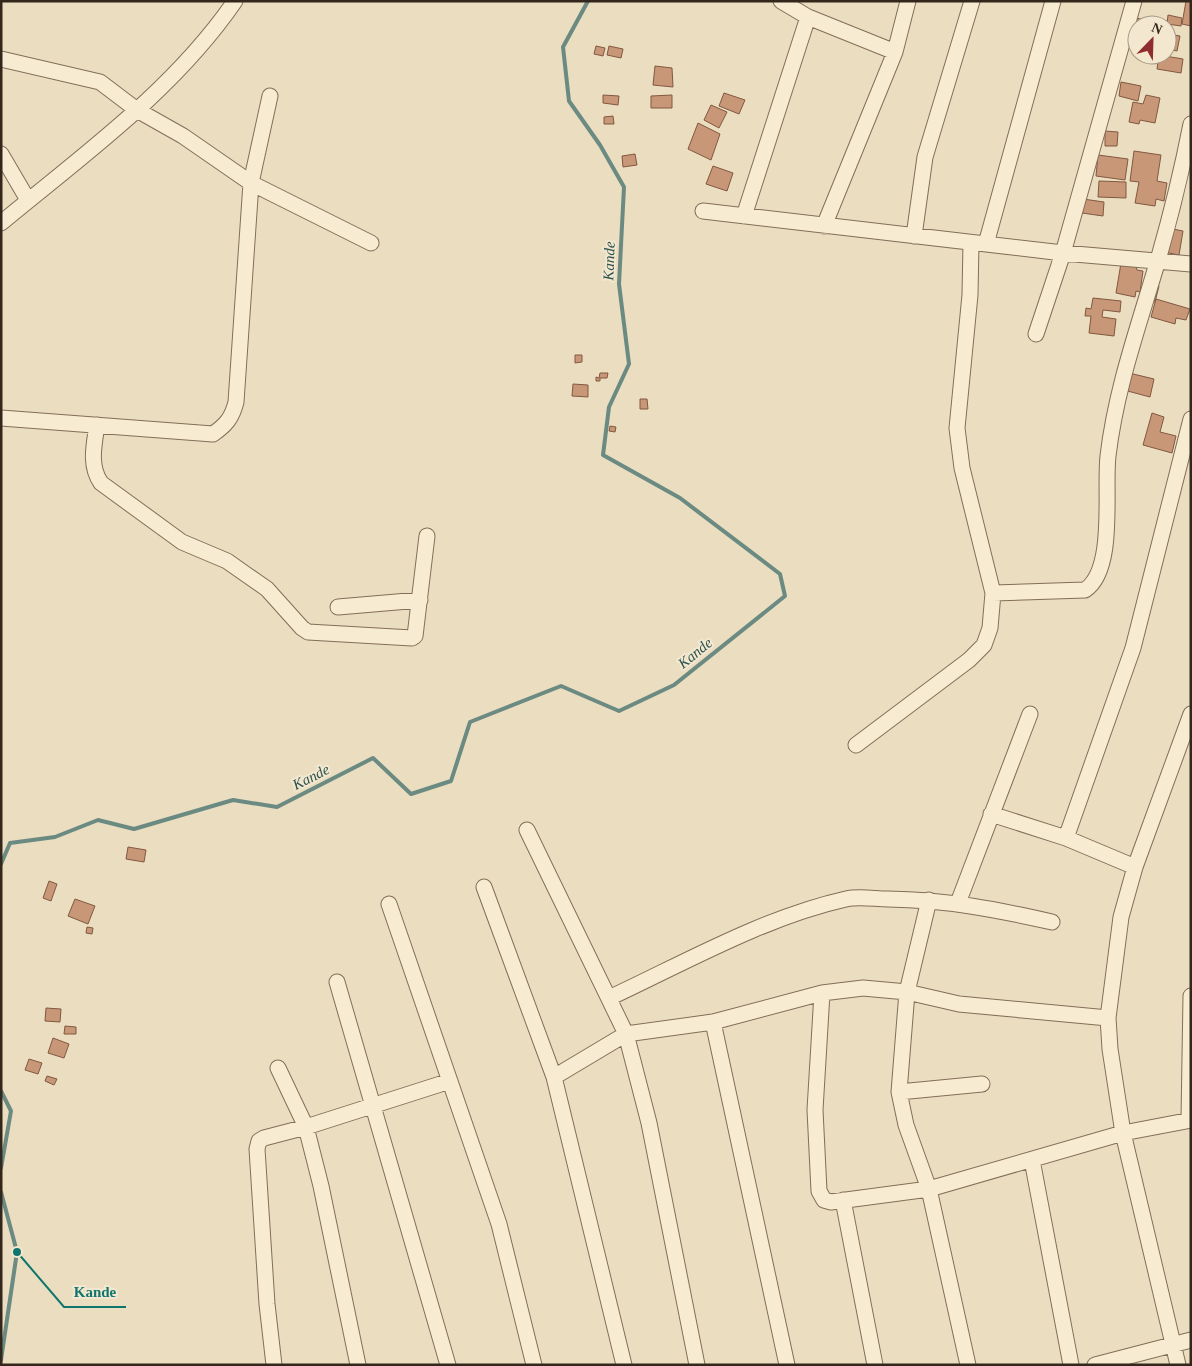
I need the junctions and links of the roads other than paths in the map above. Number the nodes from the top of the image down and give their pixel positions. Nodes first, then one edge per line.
1 (235, 1) edge
2 (781, 1) edge
3 (908, 1) edge
4 (972, 1) edge
5 (1053, 1) edge
6 (1134, 1) edge
7 (808, 17) junction
8 (895, 52) junction
9 (1, 59) edge
10 (270, 96) dead end
11 (137, 110) junction
12 (1191, 124) edge
13 (1, 154) edge
14 (252, 183) junction
15 (28, 200) junction
16 (703, 210) dead end
17 (744, 216) junction
18 (1, 223) edge
19 (824, 226) junction
20 (914, 236) junction
21 (371, 243) dead end
22 (971, 243) junction
23 (986, 244) junction
24 (1063, 253) junction
25 (1157, 261) junction
26 (1191, 264) edge
27 (1036, 334) dead end
28 (1, 418) edge
29 (1191, 419) edge
30 (97, 425) junction
31 (427, 536) dead end
32 (993, 593) junction
33 (420, 600) junction
34 (338, 607) dead end
35 (1030, 714) dead end
36 (1191, 714) edge
37 (856, 745) dead end
38 (991, 814) junction
39 (527, 830) dead end
40 (1066, 838) junction
41 (1135, 867) junction
42 (484, 887) dead end
43 (929, 900) junction
44 (958, 903) junction
45 (389, 904) dead end
46 (1052, 922) dead end
47 (337, 982) dead end
48 (908, 992) junction
49 (822, 993) junction
50 (1191, 996) edge
51 (609, 998) junction
52 (1108, 1018) junction
53 (713, 1022) junction
54 (626, 1034) junction
55 (278, 1068) dead end
56 (554, 1078) junction
57 (450, 1082) junction
58 (982, 1084) dead end
59 (899, 1092) junction
60 (372, 1106) junction
61 (1190, 1120) edge
62 (306, 1127) junction
63 (1123, 1133) junction
64 (1032, 1160) junction
65 (929, 1189) junction
66 (843, 1200) junction
67 (1191, 1340) edge
68 (1173, 1345) junction
69 (274, 1365) edge
70 (358, 1365) edge
71 (448, 1365) edge
72 (534, 1365) edge
73 (624, 1365) edge
74 (697, 1365) edge
75 (787, 1365) edge
76 (875, 1365) edge
77 (968, 1365) edge
78 (1071, 1365) edge
79 (1095, 1365) edge
80 (1178, 1365) edge

1 - 11 street
2 - 7 street
3 - 8 street
4 - 20 street
5 - 23 street
6 - 24 street
7 - 8 street
7 - 17 street
8 - 19 street
9 - 11 street
10 - 14 street
11 - 14 street
11 - 15 street
12 - 25 street
13 - 15 street
14 - 21 street
14 - 30 street
15 - 18 street
16 - 17 street
17 - 19 street
19 - 20 street
20 - 22 street
22 - 23 street
22 - 32 street
23 - 24 street
24 - 25 street
24 - 27 street
25 - 26 street
25 - 32 street
28 - 30 street
29 - 40 street
30 - 33 street
31 - 33 street
32 - 37 street
33 - 34 street
35 - 38 street
36 - 41 street
38 - 40 street
38 - 44 street
39 - 51 street
40 - 41 street
41 - 52 street
42 - 56 street
43 - 44 street
43 - 48 street
43 - 51 street
44 - 46 street
45 - 57 street
47 - 60 street
48 - 49 street
48 - 52 street
48 - 59 street
49 - 53 street
49 - 66 street
50 - 61 street
51 - 54 street
52 - 63 street
53 - 54 street
53 - 75 street
54 - 56 street
54 - 74 street
55 - 62 street
56 - 73 street
57 - 60 street
57 - 72 street
58 - 59 street
59 - 65 street
60 - 62 street
60 - 71 street
61 - 63 street
62 - 69 street
62 - 70 street
63 - 64 street
63 - 68 street
64 - 65 street
64 - 78 street
65 - 66 street
65 - 77 street
66 - 76 street
67 - 68 street
68 - 79 street
68 - 80 street

